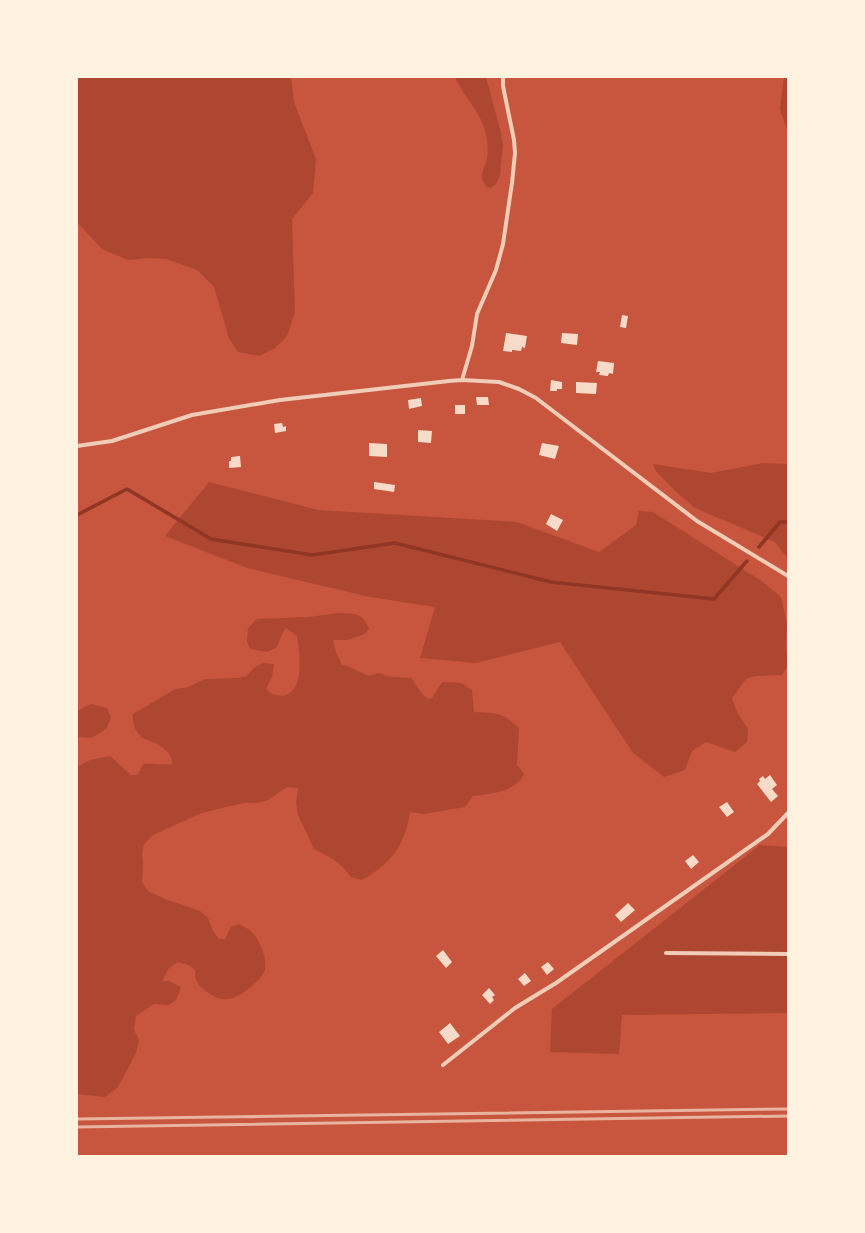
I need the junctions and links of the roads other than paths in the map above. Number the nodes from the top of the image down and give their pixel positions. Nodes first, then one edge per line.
1 (503, 77) edge
2 (462, 380) junction
3 (77, 446) edge
4 (788, 576) edge
5 (788, 813) edge
6 (666, 953) dead end
7 (788, 954) edge
8 (442, 1065) dead end

1 - 2 street
2 - 3 street
2 - 4 street
5 - 8 street
6 - 7 street

